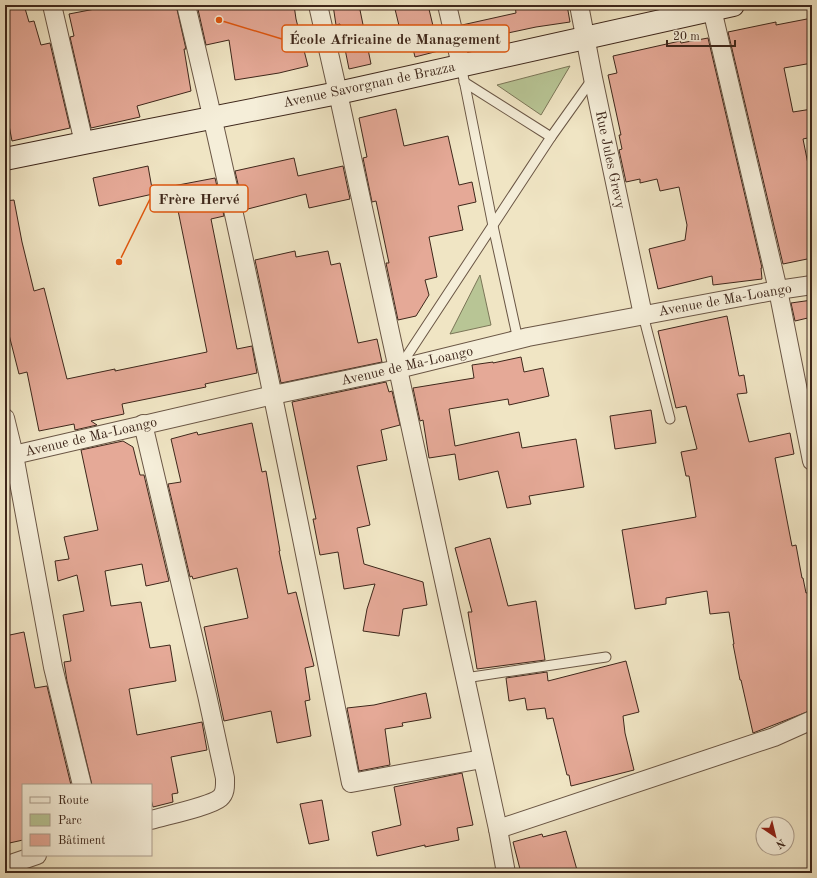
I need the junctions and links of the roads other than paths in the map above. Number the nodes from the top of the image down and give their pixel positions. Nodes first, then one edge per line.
1 (52, 5) edge
2 (186, 5) edge
3 (318, 5) edge
4 (447, 5) edge
5 (579, 5) edge
6 (719, 6) edge
7 (585, 38) junction
8 (462, 73) junction
9 (593, 78) junction
10 (338, 93) junction
11 (213, 117) junction
12 (551, 137) junction
13 (84, 143) junction
14 (5, 160) edge
15 (493, 226) junction
16 (812, 285) edge
17 (778, 290) junction
18 (643, 315) junction
19 (518, 340) junction
20 (398, 369) junction
21 (272, 395) junction
22 (5, 418) edge
23 (670, 419) dead end
24 (143, 424) junction
25 (10, 456) edge
26 (812, 461) edge
27 (606, 657) dead end
28 (465, 678) junction
29 (812, 720) edge
30 (482, 759) junction
31 (82, 784) edge
32 (152, 820) edge
33 (498, 829) junction
34 (34, 856) edge
35 (5, 866) edge
36 (506, 873) edge

1 - 13 street
2 - 11 street
3 - 10 street
4 - 8 street
5 - 7 street, Rue Jules Grevy
6 - 7 main road, Avenue Savorgnan de Brazza
6 - 17 street
7 - 8 main road, Avenue Savorgnan de Brazza
7 - 9 street, Rue Jules Grevy
8 - 10 main road, Avenue Savorgnan de Brazza
8 - 12 lane
8 - 15 lane
9 - 12 lane
9 - 18 street, Rue Jules Grevy
10 - 11 main road, Avenue Savorgnan de Brazza
10 - 20 street
11 - 13 main road, Avenue Savorgnan de Brazza
11 - 21 street
12 - 15 lane
13 - 14 main road, Avenue Savorgnan de Brazza
15 - 19 lane
15 - 20 lane
16 - 17 street, Avenue de Ma-Loango
17 - 18 street, Avenue de Ma-Loango
17 - 26 street
18 - 19 street, Avenue de Ma-Loango
18 - 23 lane
19 - 20 street, Avenue de Ma-Loango
20 - 21 street, Avenue de Ma-Loango
20 - 28 street
21 - 24 street, Avenue de Ma-Loango
21 - 30 street
22 - 25 street
24 - 25 street, Avenue de Ma-Loango
24 - 32 street
25 - 31 street
27 - 28 lane
28 - 30 street
29 - 33 street
30 - 33 street
33 - 36 street
34 - 35 street

